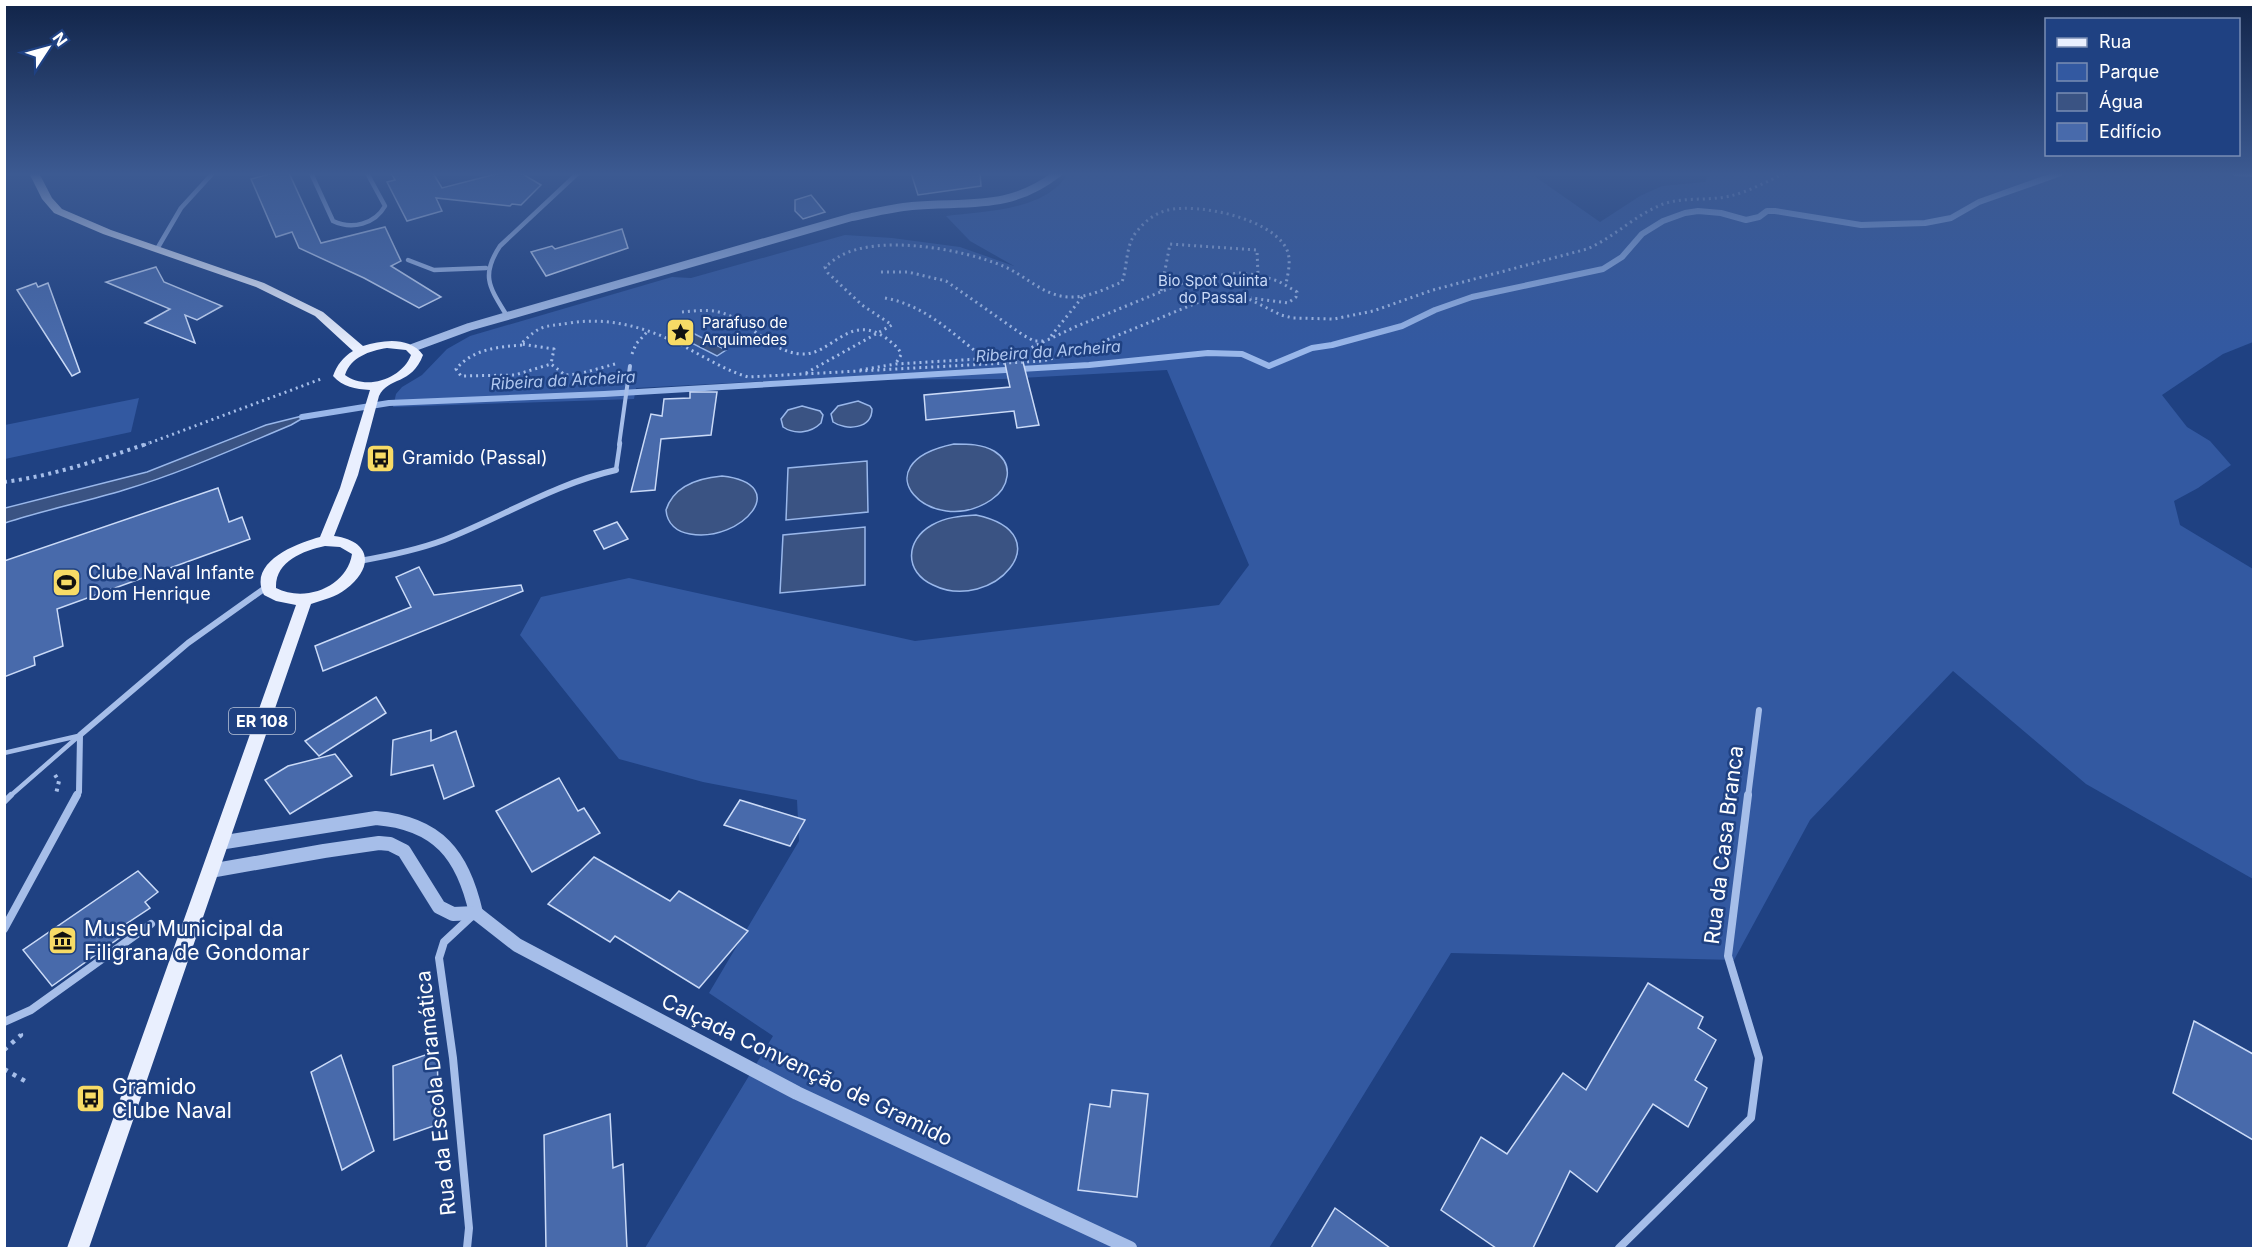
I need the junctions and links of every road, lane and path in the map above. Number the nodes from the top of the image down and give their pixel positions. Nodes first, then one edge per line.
1 (106, 231) edge
2 (166, 231) edge
3 (515, 231) edge
4 (802, 231) edge
5 (1137, 231) edge
6 (1268, 231) edge
7 (1618, 231) edge
8 (157, 249) junction
9 (408, 260) dead end
10 (486, 268) junction
11 (881, 272) dead end
12 (1258, 276) junction
13 (1286, 284) junction
14 (1161, 292) junction
15 (1084, 294) junction
16 (885, 297) dead end
17 (1238, 297) junction
18 (682, 312) dead end
19 (507, 316) junction
20 (647, 332) junction
21 (877, 334) junction
22 (1049, 339) junction
23 (1044, 341) junction
24 (533, 345) junction
25 (412, 348) junction
26 (359, 351) junction
27 (984, 359) junction
28 (631, 360) junction
29 (551, 364) junction
30 (896, 364) junction
31 (630, 366) joint
32 (845, 372) junction
33 (805, 374) junction
34 (339, 376) junction
35 (378, 385) junction
36 (616, 470) joint
37 (4, 482) edge
38 (325, 541) junction
39 (359, 561) junction
40 (268, 586) junction
41 (305, 600) junction
42 (1759, 710) dead end
43 (80, 735) junction
44 (4, 753) edge
45 (47, 762) junction
46 (55, 801) dead end
47 (4, 802) edge
48 (219, 843) junction
49 (210, 871) junction
50 (476, 913) junction
51 (151, 924) dead end
52 (4, 929) edge
53 (4, 1022) edge
54 (21, 1035) dead end
55 (4, 1050) edge
56 (4, 1069) edge
57 (25, 1081) dead end
58 (78, 1248) edge
59 (467, 1248) edge
60 (1130, 1248) edge
61 (1619, 1248) edge

1 - 8 main road
2 - 8 street
3 - 10 street
4 - 19 street
5 - 15 path
6 - 13 path
7 - 17 path
8 - 26 main road
9 - 10 street
10 - 19 street
11 - 23 path
12 - 13 path
12 - 14 path
12 - 14 path
13 - 17 path
14 - 22 path
15 - 21 path
15 - 22 path
16 - 27 path
17 - 32 path
18 - 21 path
19 - 25 street
20 - 24 path
20 - 28 path
20 - 33 path
21 - 30 path
21 - 33 path
22 - 23 path
23 - 27 path
24 - 29 path
24 - 29 path
25 - 26 main road
25 - 35 main road
26 - 34 main road
27 - 30 path
28 - 29 path
28 - 31 path
30 - 32 path
31 - 36 lane
32 - 33 path
34 - 35 main road
34 - 37 path
35 - 38 main road
36 - 39 street
38 - 39 main road
38 - 40 main road
39 - 41 main road
40 - 41 main road
40 - 43 street
41 - 48 main road, ER 108
42 - 61 street, Rua da Casa Branca
43 - 44 lane
43 - 45 lane
43 - 52 street
45 - 46 path
45 - 47 lane
48 - 49 main road, ER 108
48 - 50 street
49 - 50 street
49 - 58 main road, ER 108
50 - 59 street, Rua da Escola Dramática
50 - 60 street, Calçada Convenção de Gramido
51 - 53 street
54 - 55 path
56 - 57 path

